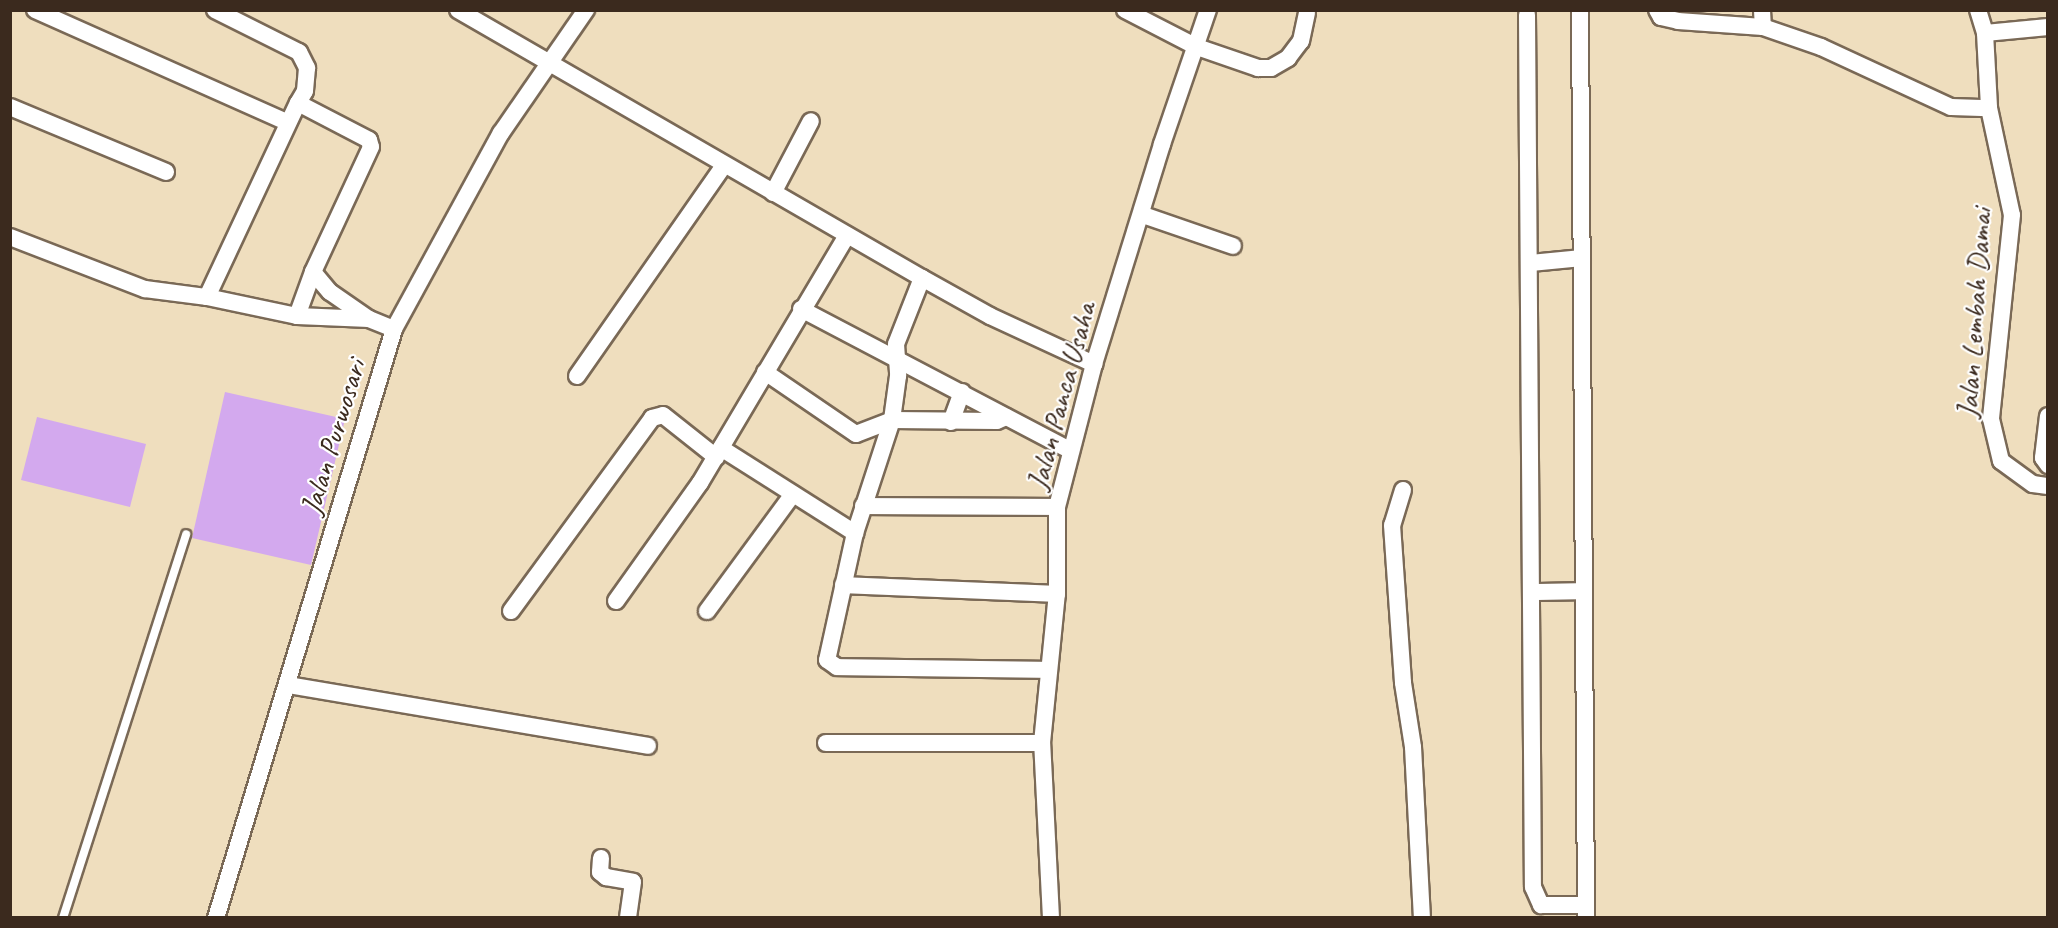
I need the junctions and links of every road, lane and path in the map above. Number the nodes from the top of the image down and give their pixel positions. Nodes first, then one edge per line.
1 (35, 10) edge
2 (214, 10) edge
3 (458, 10) edge
4 (586, 10) edge
5 (1125, 10) edge
6 (1209, 10) edge
7 (1580, 10) edge
8 (1657, 10) edge
9 (1978, 10) edge
10 (1307, 13) dead end
11 (1527, 15) dead end
12 (1762, 19) edge
13 (2048, 27) edge
14 (1986, 33) junction
15 (1197, 47) junction
16 (550, 62) junction
17 (298, 103) junction
18 (10, 107) edge
19 (1989, 108) junction
20 (811, 121) dead end
21 (287, 122) junction
22 (724, 165) junction
23 (166, 172) dead end
24 (773, 193) junction
25 (1143, 215) junction
26 (847, 234) junction
27 (10, 237) edge
28 (1233, 246) dead end
29 (1582, 258) junction
30 (1531, 263) junction
31 (313, 272) junction
32 (922, 278) junction
33 (207, 297) junction
34 (801, 309) junction
35 (297, 316) junction
36 (369, 319) junction
37 (394, 329) junction
38 (895, 362) junction
39 (1094, 363) junction
40 (765, 372) junction
41 (577, 376) dead end
42 (962, 392) junction
43 (2048, 416) edge
44 (1006, 417) junction
45 (892, 420) junction
46 (951, 422) junction
47 (1069, 450) junction
48 (718, 452) junction
49 (2048, 465) edge
50 (2048, 486) edge
51 (1403, 490) dead end
52 (794, 494) junction
53 (863, 506) junction
54 (1057, 507) junction
55 (186, 534) dead end
56 (855, 534) junction
57 (843, 585) junction
58 (1582, 591) junction
59 (1532, 592) junction
60 (1057, 594) junction
61 (616, 601) dead end
62 (511, 611) dead end
63 (707, 611) dead end
64 (1048, 670) junction
65 (288, 685) junction
66 (1042, 743) junction
67 (826, 744) dead end
68 (648, 746) dead end
69 (601, 858) dead end
70 (1586, 911) edge
71 (63, 918) edge
72 (216, 918) edge
73 (628, 918) edge
74 (1051, 918) edge
75 (1422, 918) edge

1 - 21 street
2 - 17 street
3 - 16 street
4 - 16 street, Jalan Purwosari
5 - 15 street
6 - 15 street, Jalan Panca Usaha
7 - 29 street
8 - 12 street
9 - 14 street, Jalan Lembah Damai
10 - 15 street
11 - 30 street
12 - 19 street
13 - 14 street
14 - 19 street, Jalan Lembah Damai
15 - 25 street, Jalan Panca Usaha
16 - 22 street
16 - 37 street, Jalan Purwosari
17 - 21 street
17 - 31 street
18 - 23 street
19 - 50 street, Jalan Lembah Damai
20 - 24 street
21 - 33 street
22 - 24 street
22 - 41 street
24 - 26 street
25 - 28 street
25 - 39 street, Jalan Panca Usaha
26 - 32 street
26 - 34 street
27 - 33 street
29 - 30 street
29 - 58 street
30 - 59 street
31 - 35 street
31 - 36 street
32 - 38 street
32 - 39 street
33 - 35 street
34 - 38 street
34 - 40 street
35 - 36 street
36 - 37 street
37 - 65 street, Jalan Purwosari
38 - 42 street
38 - 45 street
39 - 47 street, Jalan Panca Usaha
40 - 45 street
40 - 48 street
42 - 44 street
42 - 46 street
43 - 49 street
44 - 46 street
44 - 47 street
45 - 46 street
45 - 53 street
47 - 54 street, Jalan Panca Usaha
48 - 52 street
48 - 61 street
48 - 62 street
51 - 75 street
52 - 56 street
52 - 63 street
53 - 54 street
53 - 56 street
54 - 60 street, Jalan Panca Usaha
55 - 71 lane
56 - 57 street
57 - 60 street
57 - 64 street
58 - 59 street
58 - 70 street
59 - 70 street
60 - 64 street, Jalan Panca Usaha
64 - 66 street, Jalan Panca Usaha
65 - 68 street
65 - 72 street, Jalan Purwosari
66 - 67 street
66 - 74 street, Jalan Panca Usaha
69 - 73 street

